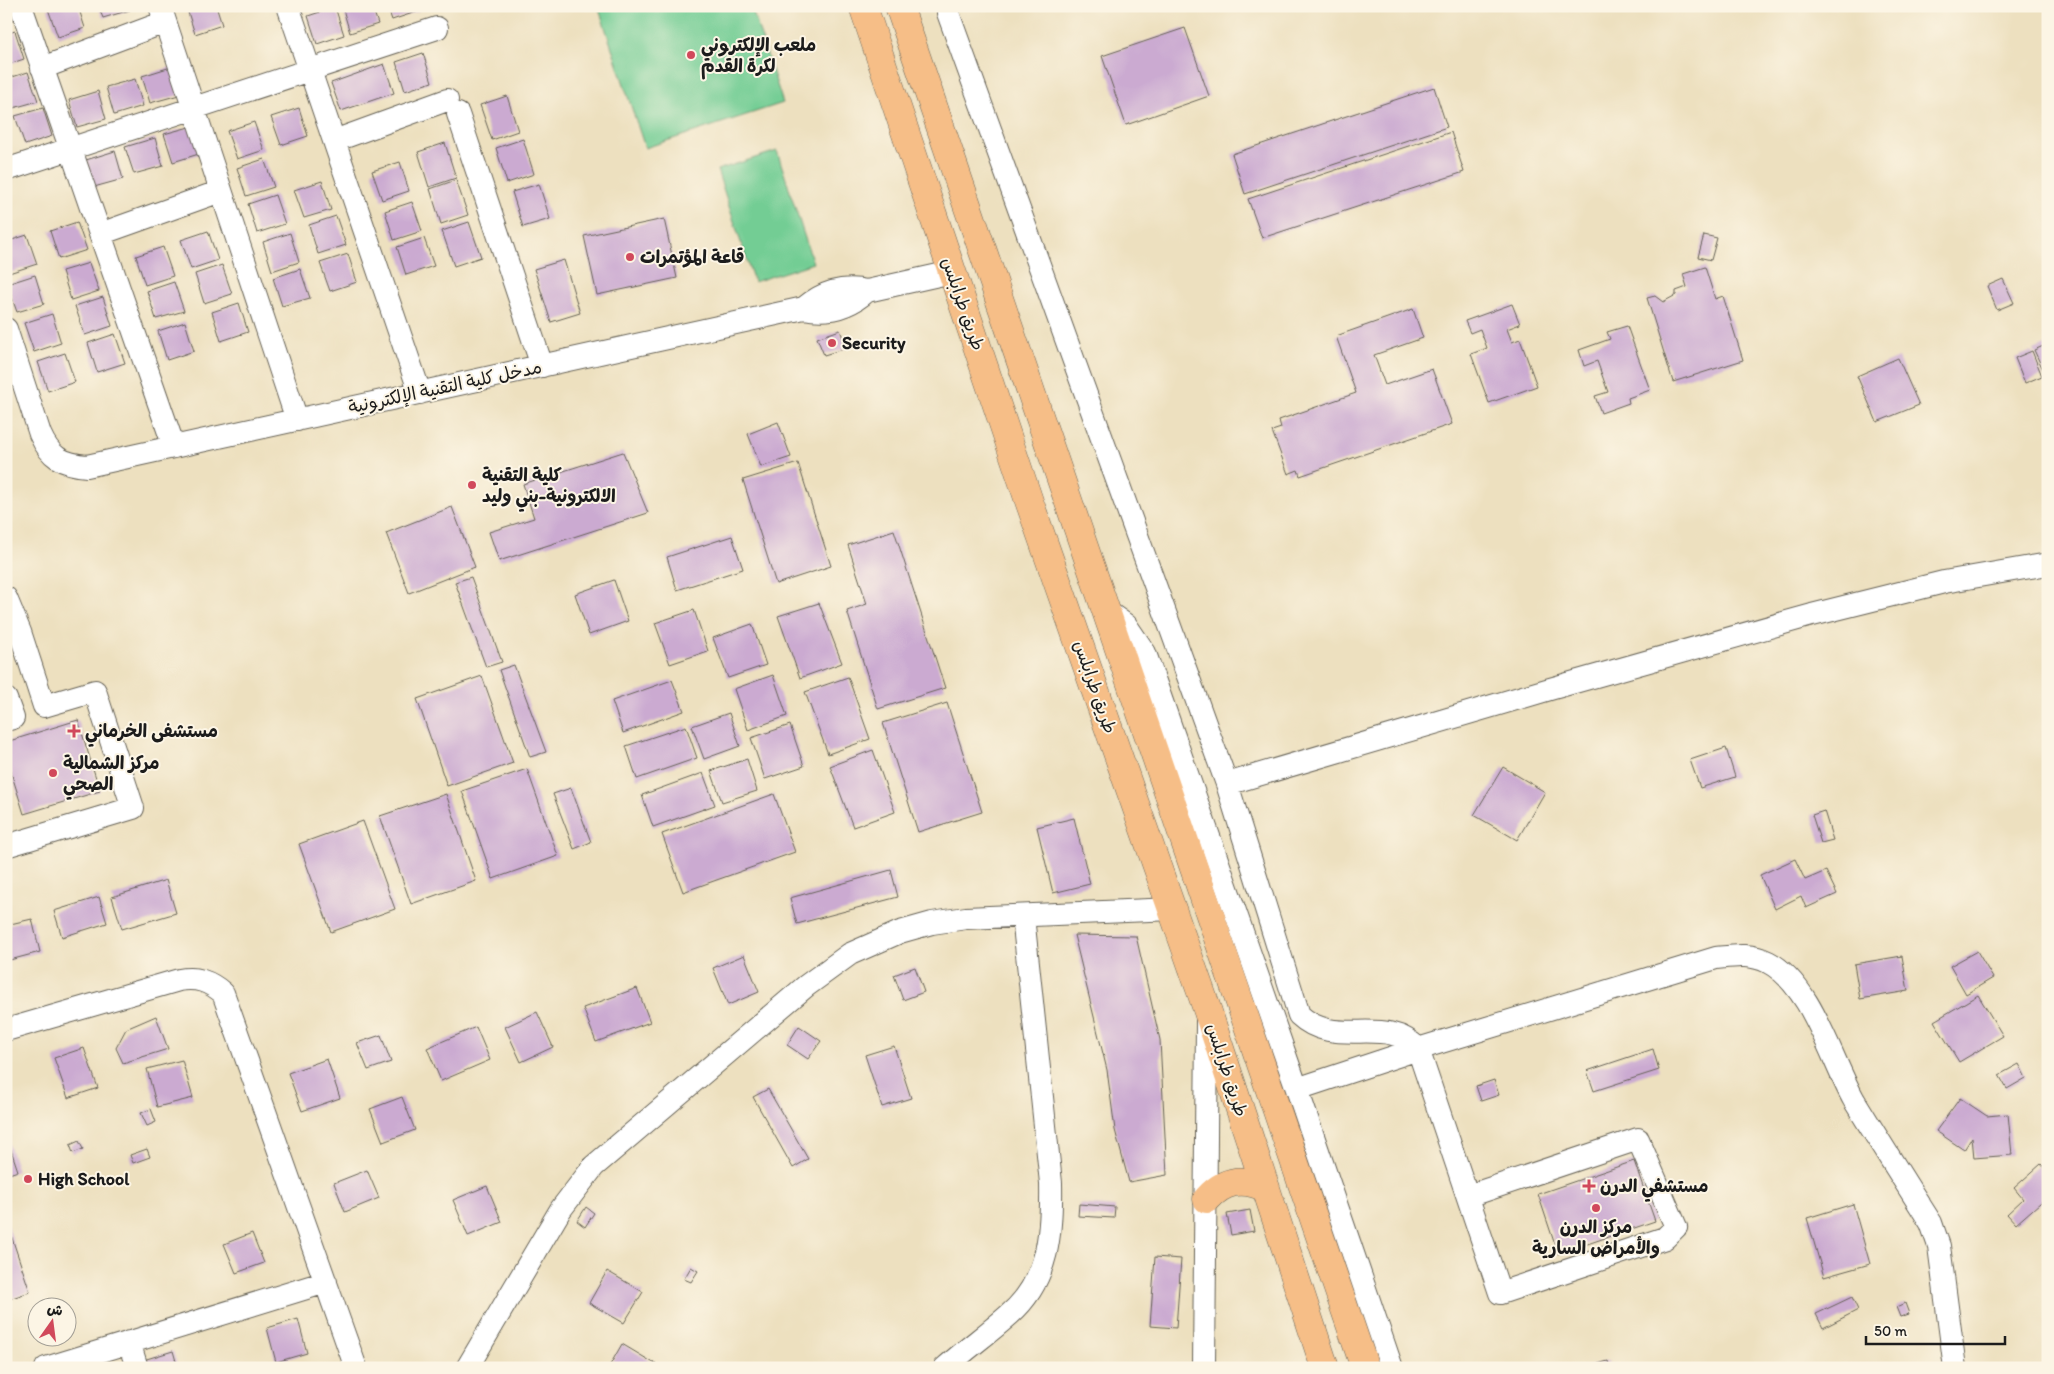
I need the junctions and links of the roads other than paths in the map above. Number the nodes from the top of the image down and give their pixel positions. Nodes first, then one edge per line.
1 (21, 6) edge
2 (288, 6) edge
3 (863, 6) edge
4 (899, 6) edge
5 (948, 6) edge
6 (163, 14) edge
7 (437, 28) dead end
8 (42, 68) junction
9 (310, 70) junction
10 (194, 108) junction
11 (334, 141) junction
12 (70, 149) junction
13 (6, 170) edge
14 (221, 191) junction
15 (100, 234) junction
16 (952, 272) junction
17 (6, 329) edge
18 (542, 366) junction
19 (420, 393) junction
20 (297, 420) junction
21 (174, 447) junction
22 (2048, 564) edge
23 (6, 598) edge
24 (1105, 610) junction
25 (6, 698) edge
26 (6, 720) edge
27 (1227, 784) junction
28 (6, 846) edge
29 (1173, 909) junction
30 (1024, 916) junction
31 (1207, 1009) junction
32 (6, 1030) edge
33 (1418, 1049) junction
34 (1297, 1089) junction
35 (1266, 1188) junction
36 (1468, 1196) dead end
37 (1207, 1198) junction
38 (326, 1282) junction
39 (130, 1342) junction
40 (46, 1368) edge
41 (137, 1368) edge
42 (356, 1368) edge
43 (467, 1368) edge
44 (945, 1368) edge
45 (1204, 1368) edge
46 (1325, 1368) edge
47 (1365, 1368) edge
48 (1392, 1368) edge
49 (1955, 1368) edge

1 - 8 street
2 - 9 street
3 - 16 highway, طريق طرابلس
4 - 24 highway
5 - 27 street
6 - 8 street
6 - 10 street
7 - 9 street
8 - 12 street
9 - 10 street
9 - 11 street
10 - 12 street
10 - 14 street
11 - 18 street
11 - 19 street
12 - 13 street
12 - 15 street
14 - 15 street
14 - 20 street
15 - 21 street
16 - 18 street, مدخل كلية التقنية الإلكترونية
16 - 29 highway, طريق طرابلس
17 - 21 street, مدخل كلية التقنية الإلكترونية
18 - 19 street, مدخل كلية التقنية الإلكترونية
19 - 20 street, مدخل كلية التقنية الإلكترونية
20 - 21 street, مدخل كلية التقنية الإلكترونية
22 - 27 street
23 - 28 street
24 - 34 street
24 - 47 highway
25 - 26 street
27 - 33 street
29 - 30 street
29 - 31 highway, طريق طرابلس
30 - 43 street
30 - 44 street
31 - 35 highway, طريق طرابلس
31 - 37 street
32 - 38 street
33 - 34 street
33 - 36 street
33 - 49 street
34 - 48 street
35 - 37 highway
35 - 46 highway, طريق طرابلس
37 - 45 street
38 - 39 street
38 - 42 street
39 - 40 street
39 - 41 street

